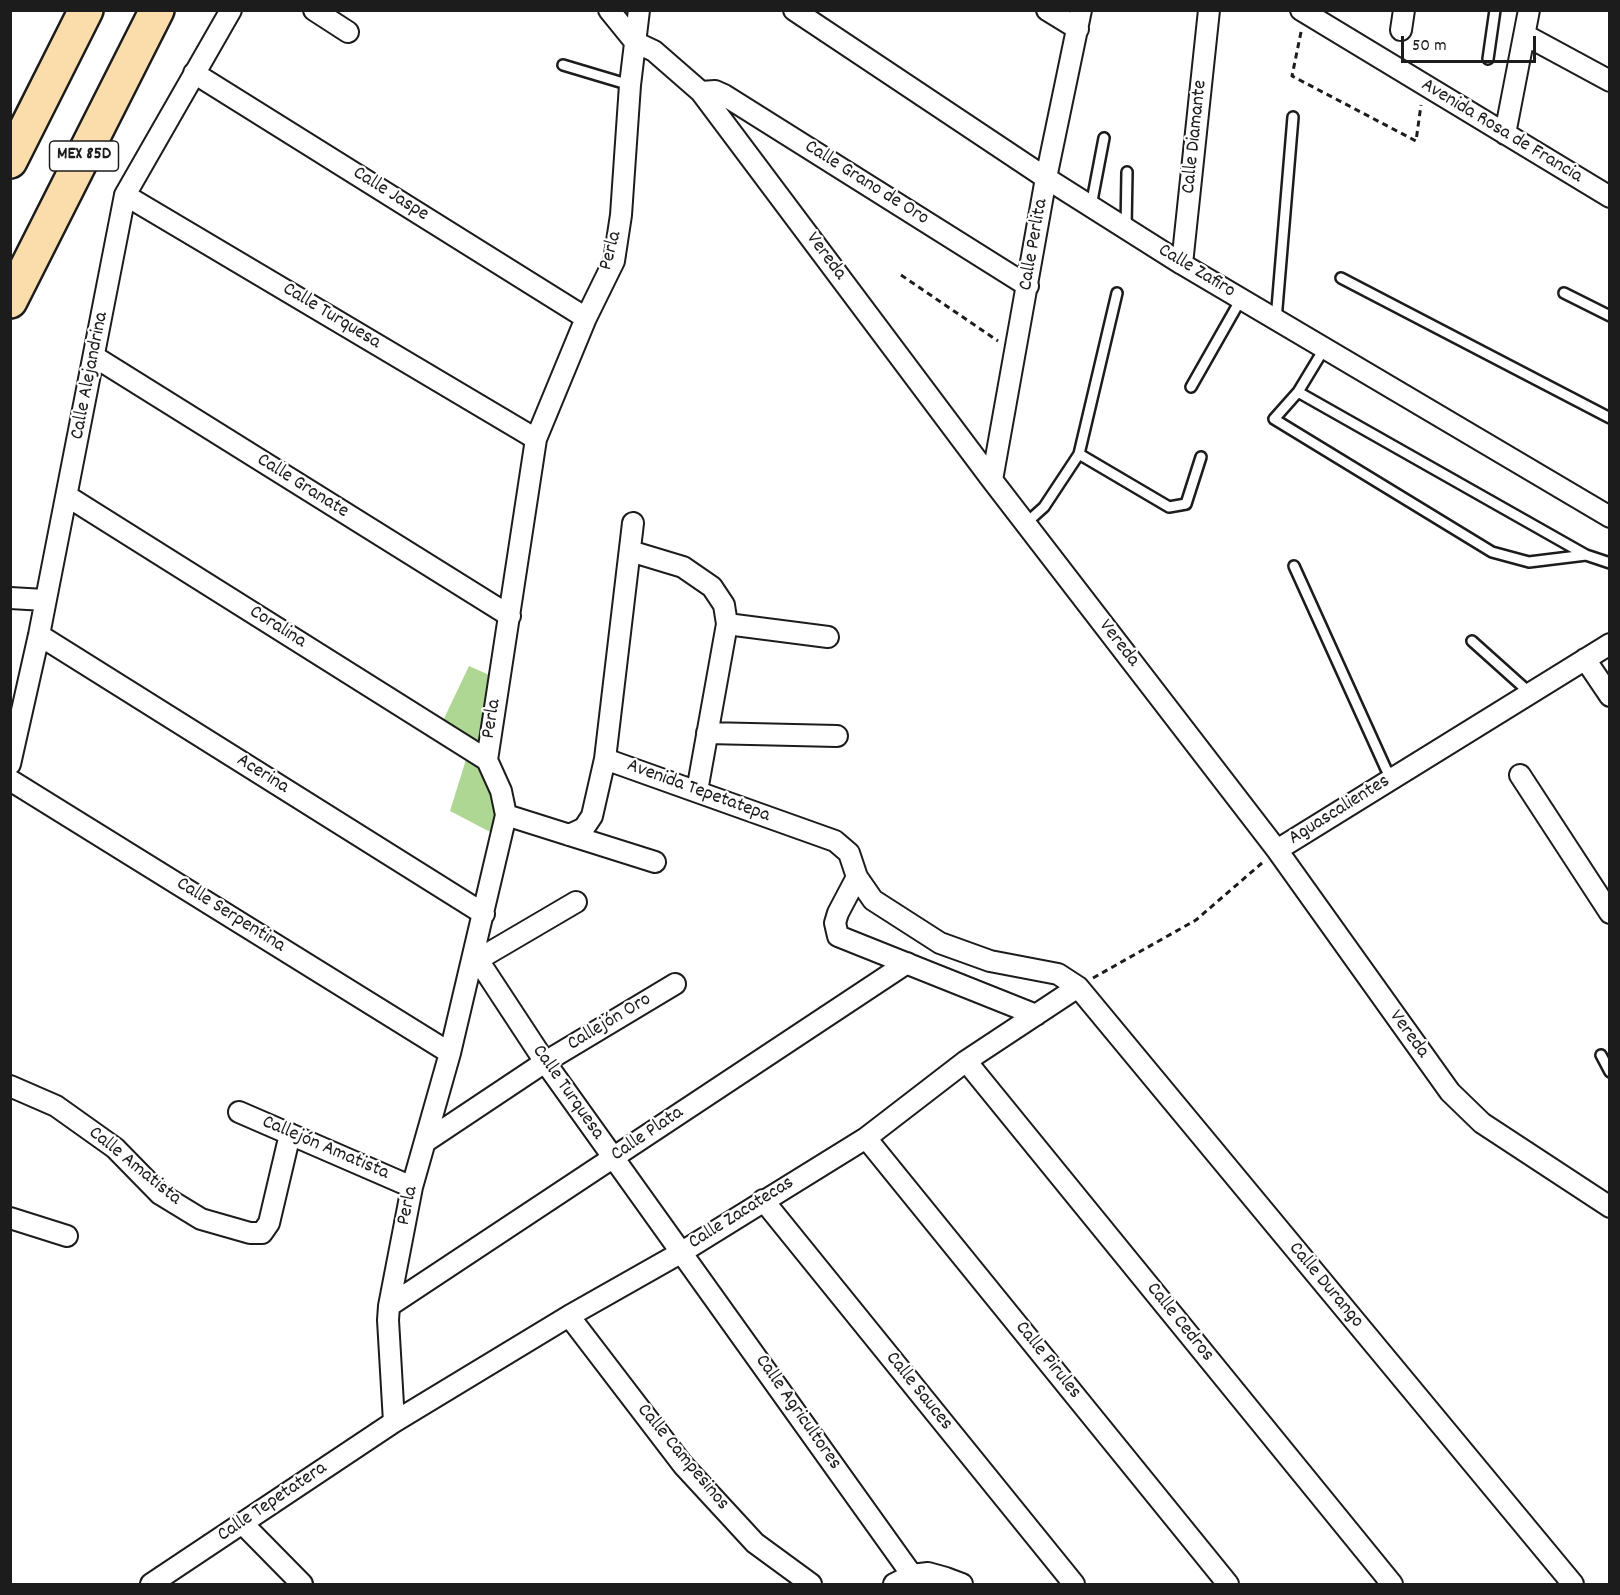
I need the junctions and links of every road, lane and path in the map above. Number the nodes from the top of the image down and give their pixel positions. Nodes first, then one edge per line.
1 (86, 10) edge
2 (157, 10) edge
3 (231, 10) edge
4 (314, 10) edge
5 (609, 10) edge
6 (794, 10) edge
7 (1047, 10) edge
8 (1209, 10) edge
9 (1496, 10) edge
10 (1529, 10) edge
11 (1304, 12) edge
12 (636, 13) edge
13 (1080, 20) edge
14 (348, 32) dead end
15 (1525, 35) junction
16 (635, 42) junction
17 (654, 51) junction
18 (1488, 59) dead end
19 (563, 65) dead end
20 (194, 73) junction
21 (1610, 81) edge
22 (630, 85) junction
23 (1424, 85) junction
24 (701, 92) junction
25 (1293, 117) dead end
26 (1505, 134) junction
27 (1104, 138) dead end
28 (10, 161) edge
29 (1127, 172) dead end
30 (1046, 178) junction
31 (125, 195) junction
32 (1610, 197) edge
33 (1091, 206) junction
34 (1126, 229) junction
35 (1182, 264) junction
36 (902, 275) dead end
37 (1341, 278) dead end
38 (1028, 286) junction
39 (1117, 293) dead end
40 (1564, 293) dead end
41 (1241, 299) junction
42 (10, 301) edge
43 (1610, 316) edge
44 (586, 318) junction
45 (1276, 320) junction
46 (1016, 349) junction
47 (1324, 349) junction
48 (95, 357) junction
49 (1191, 387) dead end
50 (1298, 392) junction
51 (1610, 417) edge
52 (536, 439) junction
53 (1079, 454) junction
54 (1201, 457) dead end
55 (992, 480) junction
56 (67, 496) junction
57 (1610, 517) edge
58 (633, 523) dead end
59 (1025, 524) junction
60 (630, 551) junction
61 (1586, 555) junction
62 (1610, 563) edge
63 (1294, 566) dead end
64 (10, 597) edge
65 (45, 600) junction
66 (510, 616) junction
67 (727, 624) junction
68 (39, 635) junction
69 (828, 637) dead end
70 (1472, 641) dead end
71 (1610, 644) edge
72 (1585, 659) junction
73 (1530, 693) junction
74 (1610, 696) edge
75 (16, 714) edge
76 (707, 733) junction
77 (837, 736) dead end
78 (605, 759) junction
79 (487, 760) junction
80 (10, 764) edge
81 (1520, 775) dead end
82 (1393, 778) junction
83 (10, 780) edge
84 (697, 791) junction
85 (506, 815) junction
86 (569, 835) junction
87 (1277, 850) junction
88 (656, 861) dead end
89 (857, 877) junction
90 (576, 902) dead end
91 (1610, 913) edge
92 (484, 914) junction
93 (475, 962) junction
94 (907, 963) junction
95 (675, 984) dead end
96 (1078, 987) junction
97 (1036, 1015) junction
98 (450, 1053) junction
99 (1601, 1055) dead end
100 (545, 1062) junction
101 (966, 1062) junction
102 (1610, 1072) edge
103 (10, 1086) edge
104 (239, 1112) dead end
105 (290, 1134) junction
106 (866, 1137) junction
107 (425, 1142) junction
108 (613, 1159) junction
109 (412, 1187) junction
110 (762, 1200) junction
111 (1610, 1207) edge
112 (10, 1218) edge
113 (67, 1236) dead end
114 (682, 1252) junction
115 (389, 1306) junction
116 (569, 1316) junction
117 (394, 1422) junction
118 (242, 1524) junction
119 (912, 1575) junction
120 (151, 1584) edge
121 (302, 1584) edge
122 (811, 1584) edge
123 (894, 1584) edge
124 (962, 1584) edge
125 (1074, 1584) edge
126 (1228, 1584) edge
127 (1392, 1584) edge
128 (1572, 1584) edge

1 - 28 highway, MEX 85D
2 - 42 highway, MEX 85D
3 - 20 street, Calle Alejandrina
4 - 14 street
5 - 16 street, Vereda
6 - 30 street, Calle Zafiro
7 - 13 street
8 - 35 street, Calle Diamante
9 - 18 lane
10 - 15 street
11 - 23 street, Avenida Rosa de Francia
11 - 23 path
12 - 16 street, Perla
12 - 17 street, Vereda
13 - 30 street, Calle Perlita
15 - 21 street
15 - 26 street
16 - 17 street, Vereda
16 - 22 street, Perla
17 - 24 street, Vereda
19 - 22 lane
20 - 31 street, Calle Alejandrina
20 - 44 street, Calle Jaspe
22 - 44 street, Perla
23 - 26 street, Avenida Rosa de Francia
24 - 38 street, Calle Grano de Oro
24 - 55 street, Vereda
25 - 45 lane
26 - 32 street, Avenida Rosa de Francia
27 - 33 lane
29 - 34 lane
30 - 33 street, Calle Zafiro
30 - 38 street, Calle Perlita
31 - 48 street, Calle Alejandrina
31 - 52 street, Calle Turquesa
33 - 34 street, Calle Zafiro
34 - 35 street, Calle Zafiro
35 - 41 street, Calle Zafiro
36 - 46 path
37 - 51 lane
38 - 46 street, Calle Perlita
39 - 53 lane
40 - 43 lane
41 - 45 street, Calle Zafiro
41 - 49 lane
44 - 52 street, Perla
45 - 47 street, Calle Zafiro
46 - 55 street, Calle Perlita
47 - 50 lane
47 - 57 street, Calle Zafiro
48 - 56 street, Calle Alejandrina
48 - 66 street, Calle Granate
50 - 61 lane
50 - 61 lane
52 - 66 street, Perla
53 - 54 lane
53 - 59 lane
55 - 59 street, Vereda
56 - 65 street, Calle Alejandrina
56 - 79 street, Coralina
58 - 60 street
59 - 87 street, Vereda
60 - 67 street
60 - 78 street
61 - 62 lane
63 - 82 lane
64 - 65 street
65 - 68 street, Calle Alejandrina
66 - 79 street, Perla
67 - 69 street
67 - 76 street
68 - 75 street, Calle Alejandrina
68 - 92 street, Acerina
70 - 73 lane
71 - 72 street, Aguascalientes
72 - 73 street, Aguascalientes
72 - 74 street
73 - 82 street, Aguascalientes
75 - 80 street, Calle Alejandrina
76 - 77 street
76 - 84 street
78 - 84 street, Avenida Tepetatepa
78 - 86 street, Avenida Tepetatepa
79 - 85 street, Perla
81 - 91 street
82 - 87 street, Aguascalientes
83 - 98 street, Calle Serpentina
84 - 89 street, Avenida Tepetatepa
85 - 86 street
85 - 92 street, Perla
86 - 88 street
87 - 96 path, Aguascalientes
87 - 111 street, Vereda
89 - 94 street
89 - 96 street, Avenida Tepetatepa
90 - 93 street
92 - 93 street, Perla
93 - 98 street, Perla
93 - 100 street, Calle Turquesa
94 - 97 street
94 - 108 street, Calle Plata
95 - 100 street, Callejón Oro
96 - 97 street, Calle Zacatecas
96 - 128 street, Calle Durango
97 - 101 street, Calle Zacatecas
98 - 107 street, Perla
99 - 102 lane
100 - 107 street, Callejón Oro
100 - 108 street, Calle Turquesa
101 - 106 street, Calle Zacatecas
101 - 127 street, Calle Cedros
103 - 105 street, Calle Amatista
104 - 105 street, Callejón Amatista
105 - 109 street, Callejón Amatista
106 - 110 street, Calle Zacatecas
106 - 126 street, Calle Pirules
107 - 109 street, Perla
108 - 114 street, Calle Turquesa
108 - 115 street, Calle Plata
109 - 115 street, Perla
110 - 114 street, Calle Zacatecas
110 - 125 street, Calle Sauces
112 - 113 street
114 - 116 street, Calle Zacatecas
114 - 119 street, Calle Agricultores
115 - 117 street, Perla
116 - 117 street, Calle Zacatecas
116 - 122 street, Calle Campesinos
117 - 118 street, Calle Tepetatera
118 - 120 street, Calle Tepetatera
118 - 121 street
119 - 123 street
119 - 124 street

